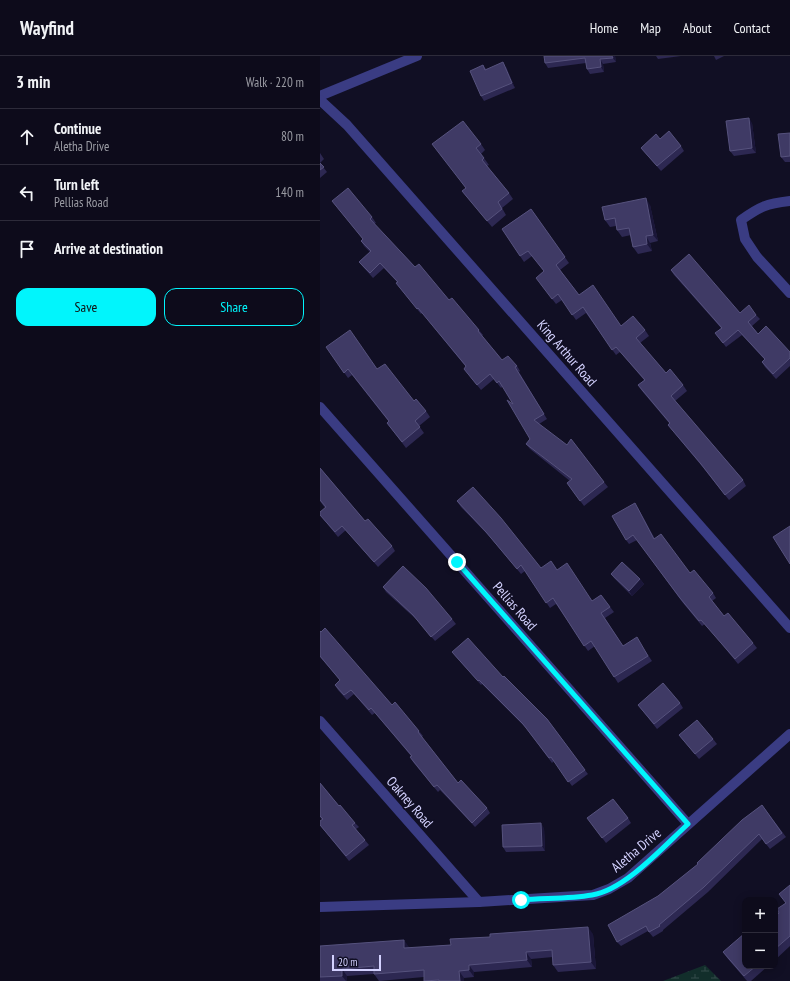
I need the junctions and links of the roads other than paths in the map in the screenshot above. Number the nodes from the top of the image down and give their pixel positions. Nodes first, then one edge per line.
1 (417, 56) edge
2 (320, 96) edge
3 (320, 100) edge
4 (790, 201) edge
5 (790, 294) edge
6 (320, 407) edge
7 (790, 628) edge
8 (320, 721) edge
9 (790, 734) edge
10 (688, 824) junction
11 (479, 902) junction
12 (320, 907) edge

1 - 2 street
3 - 7 street, King Arthur Road
4 - 5 street
6 - 10 street, Pellias Road
8 - 11 street, Oakney Road
9 - 10 street, Aletha Drive
10 - 11 street, Aletha Drive
11 - 12 street, Aletha Drive

